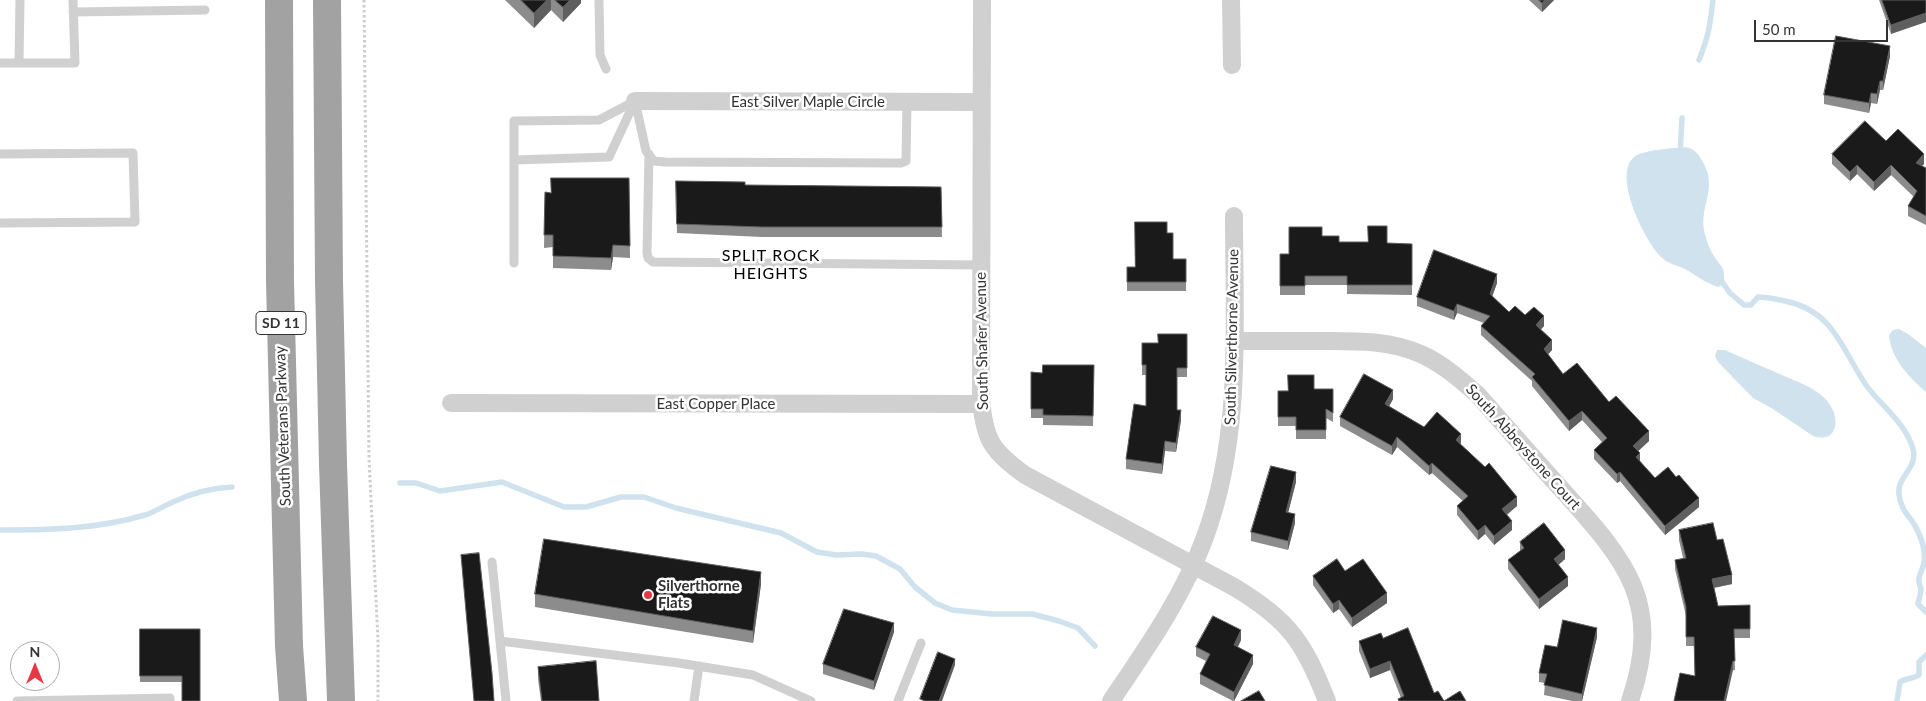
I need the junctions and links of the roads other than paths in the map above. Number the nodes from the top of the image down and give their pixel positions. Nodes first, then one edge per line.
1 (20, 0) edge
2 (73, 0) edge
3 (278, 0) edge
4 (327, 0) edge
5 (600, 0) edge
6 (982, 0) edge
7 (1231, 0) edge
8 (205, 10) dead end
9 (73, 12) junction
10 (0, 63) edge
11 (20, 63) junction
12 (1232, 65) dead end
13 (606, 69) dead end
14 (635, 101) junction
15 (907, 102) junction
16 (981, 102) junction
17 (0, 154) edge
18 (649, 154) junction
19 (514, 160) junction
20 (1234, 216) dead end
21 (0, 223) edge
22 (514, 263) dead end
23 (981, 265) junction
24 (1234, 341) junction
25 (450, 404) dead end
26 (981, 404) junction
27 (492, 562) dead end
28 (1193, 566) junction
29 (500, 641) junction
30 (921, 643) dead end
31 (699, 666) junction
32 (16, 701) edge
33 (170, 701) edge
34 (293, 701) edge
35 (342, 701) edge
36 (506, 701) edge
37 (694, 701) edge
38 (810, 701) edge
39 (898, 701) edge
40 (1111, 701) edge
41 (1327, 701) edge
42 (1630, 701) edge

1 - 11 lane
2 - 9 lane
3 - 34 highway, South Veterans Parkway / SD 11
4 - 35 highway
5 - 13 lane
6 - 16 street, South Shafer Avenue
7 - 12 street
8 - 9 lane
9 - 11 lane
10 - 11 lane
14 - 15 street, East Silver Maple Circle
14 - 18 lane
14 - 19 lane
14 - 19 lane
15 - 16 street, East Silver Maple Circle
15 - 18 lane
16 - 23 street, South Shafer Avenue
17 - 21 lane
18 - 23 lane
19 - 22 lane
20 - 24 street, South Silverthorne Avenue
23 - 26 street, South Shafer Avenue
24 - 28 street, South Silverthorne Avenue
24 - 42 street, South Abbeystone Court
25 - 26 street, East Copper Place
26 - 28 street, South Shafer Avenue
27 - 29 lane
28 - 40 street, South Silverthorne Avenue
28 - 41 street
29 - 31 lane
29 - 36 lane
30 - 39 lane
31 - 37 lane
31 - 38 lane
32 - 33 lane

